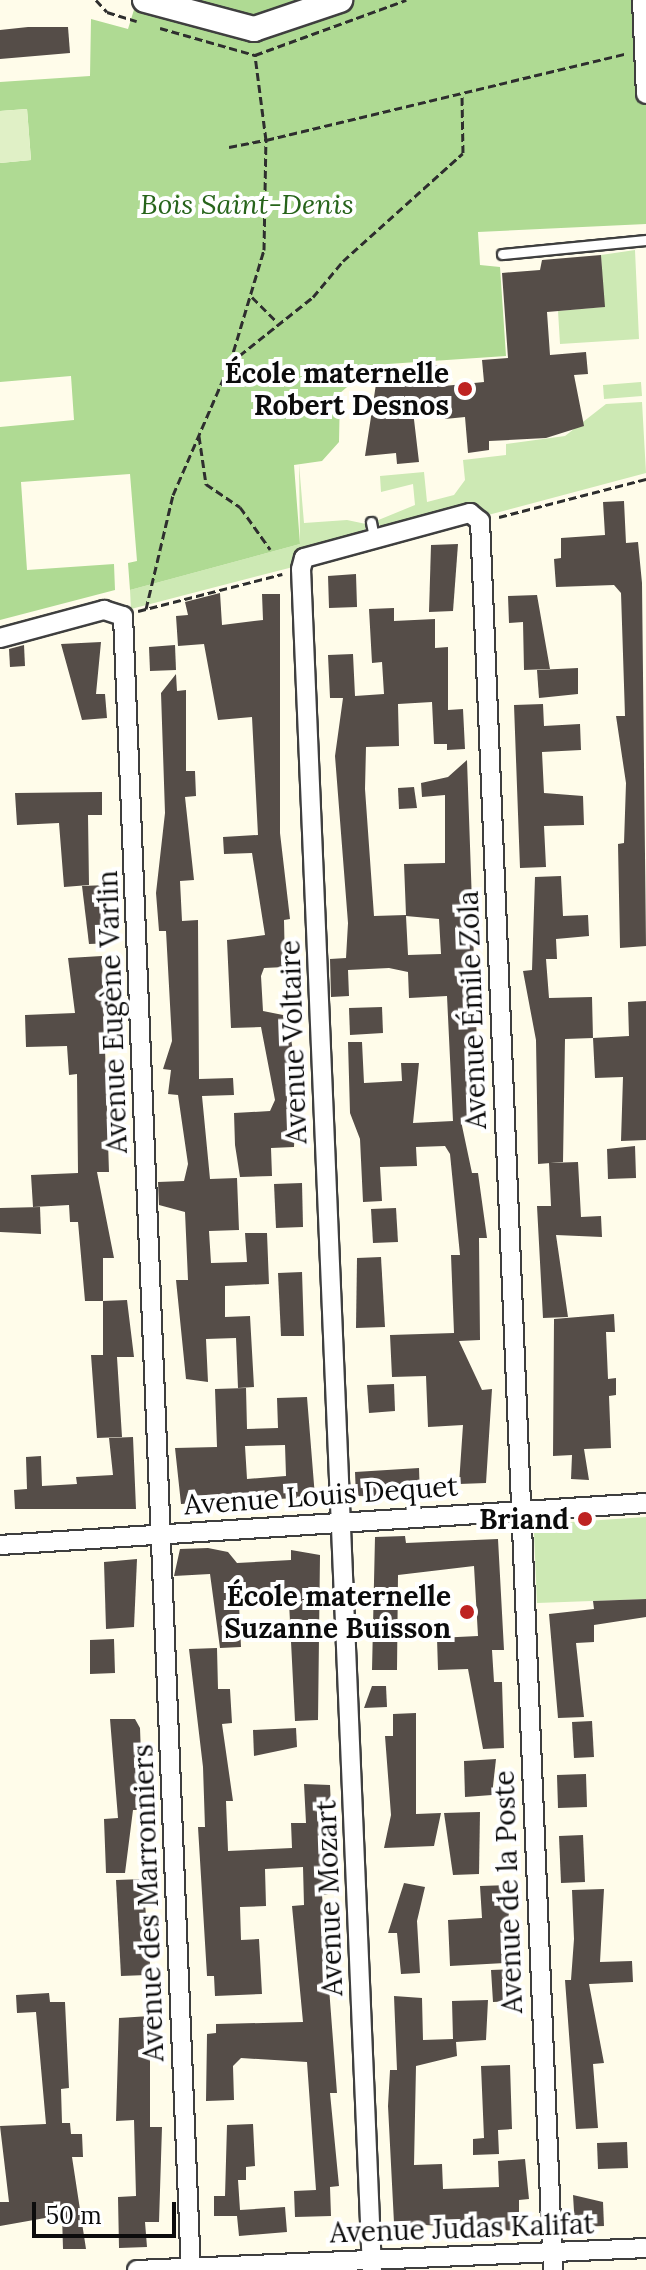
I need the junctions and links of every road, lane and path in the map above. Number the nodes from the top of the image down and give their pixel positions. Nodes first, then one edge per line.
1 (145, 0) edge
2 (340, 0) edge
3 (642, 0) edge
4 (644, 49) junction
5 (255, 55) dead end
6 (646, 94) edge
7 (462, 96) junction
8 (266, 140) junction
9 (229, 147) dead end
10 (646, 240) edge
11 (502, 254) dead end
12 (252, 297) junction
13 (277, 322) junction
14 (230, 363) junction
15 (198, 432) junction
16 (646, 479) edge
17 (475, 517) junction
18 (270, 549) dead end
19 (302, 564) junction
20 (146, 609) junction
21 (123, 616) junction
22 (0, 638) edge
23 (646, 1503) edge
24 (520, 1511) junction
25 (341, 1523) junction
26 (161, 1533) junction
27 (0, 1545) edge
28 (646, 2248) edge
29 (553, 2261) edge
30 (371, 2265) edge
31 (191, 2269) edge
32 (137, 2270) edge

1 - 2 street
3 - 4 street
4 - 6 street
4 - 7 path
5 - 8 path
7 - 8 path
7 - 13 path
8 - 9 path
8 - 12 path
10 - 11 lane
12 - 13 path
12 - 14 path
13 - 14 path
14 - 15 path
15 - 18 path
15 - 20 path
16 - 17 path
17 - 19 street
17 - 24 street, Avenue Émile Zola
19 - 20 path
19 - 25 street, Avenue Voltaire
20 - 21 path
21 - 22 street
21 - 26 street, Avenue Eugène Varlin
23 - 24 street, Avenue Louis Dequet
24 - 25 street, Avenue Louis Dequet
24 - 29 street, Avenue de la Poste
25 - 26 street, Avenue Louis Dequet
25 - 30 street, Avenue Mozart
26 - 27 street, Avenue Louis Dequet
26 - 31 street, Avenue des Marronniers
28 - 29 street, Avenue Judas Kalifat
29 - 30 street, Avenue Judas Kalifat
30 - 31 street, Avenue Judas Kalifat
31 - 32 street, Avenue Judas Kalifat

